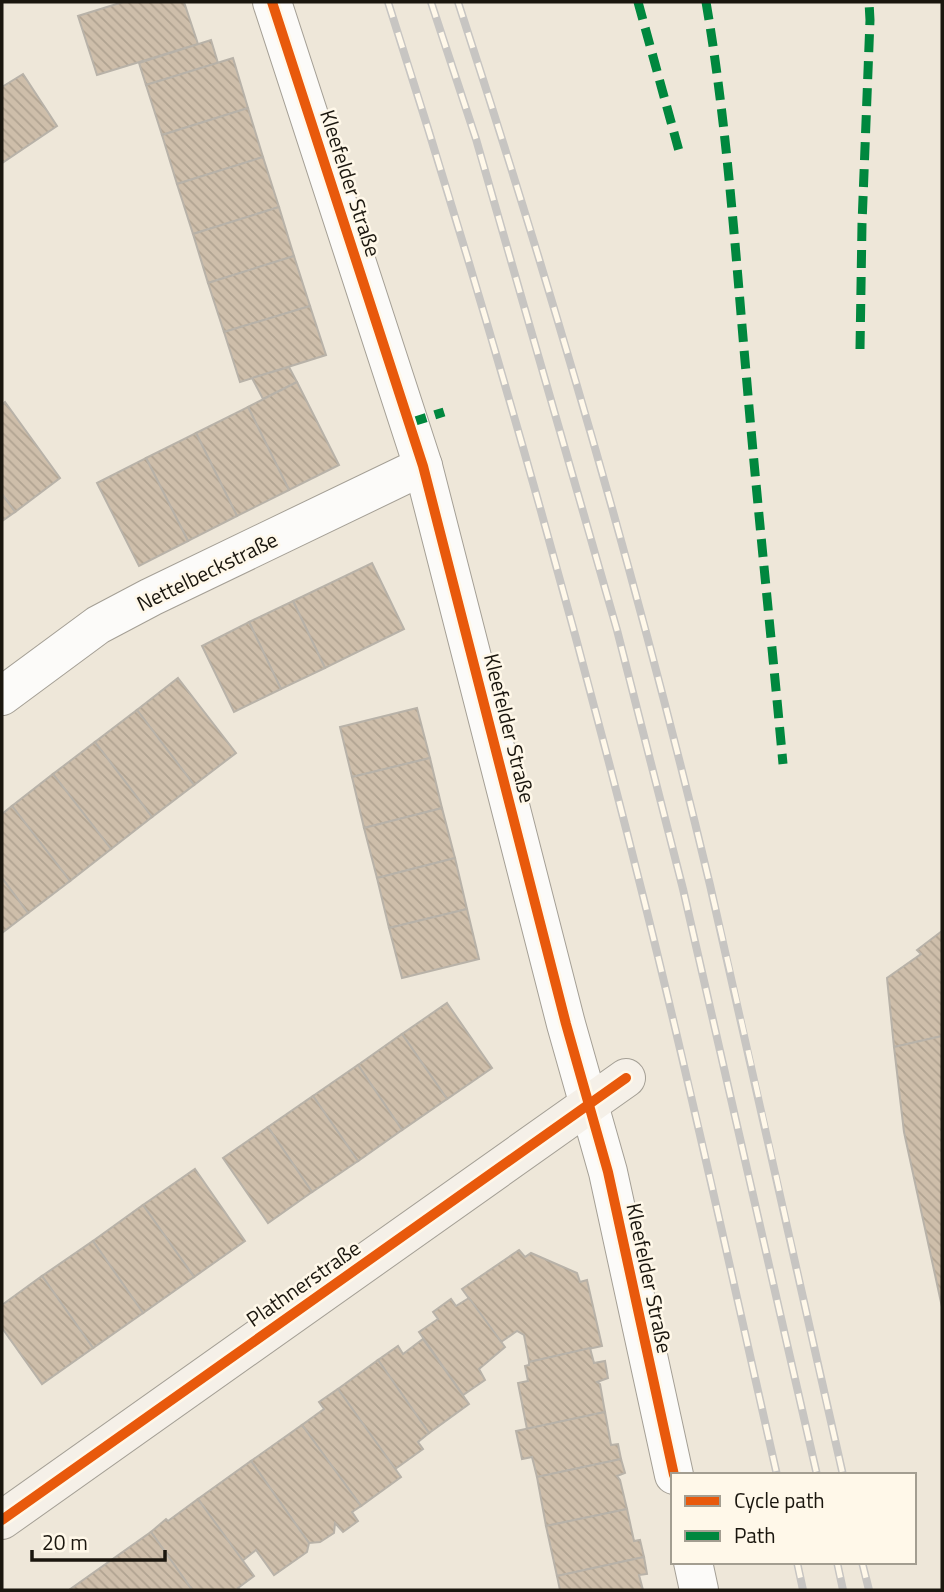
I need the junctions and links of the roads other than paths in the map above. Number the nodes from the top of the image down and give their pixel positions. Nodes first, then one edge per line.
1 (272, 2) edge
2 (423, 466) junction
3 (2, 696) edge
4 (626, 1078) dead end
5 (590, 1104) junction
6 (674, 1473) edge
7 (2, 1520) edge
8 (693, 1564) edge
9 (699, 1590) edge

1 - 2 street, Kleefelder Straße
2 - 3 street, Nettelbeckstraße
2 - 5 street, Kleefelder Straße
4 - 5 street, Plathnerstraße
5 - 6 street, Kleefelder Straße
5 - 7 street, Plathnerstraße
8 - 9 street

